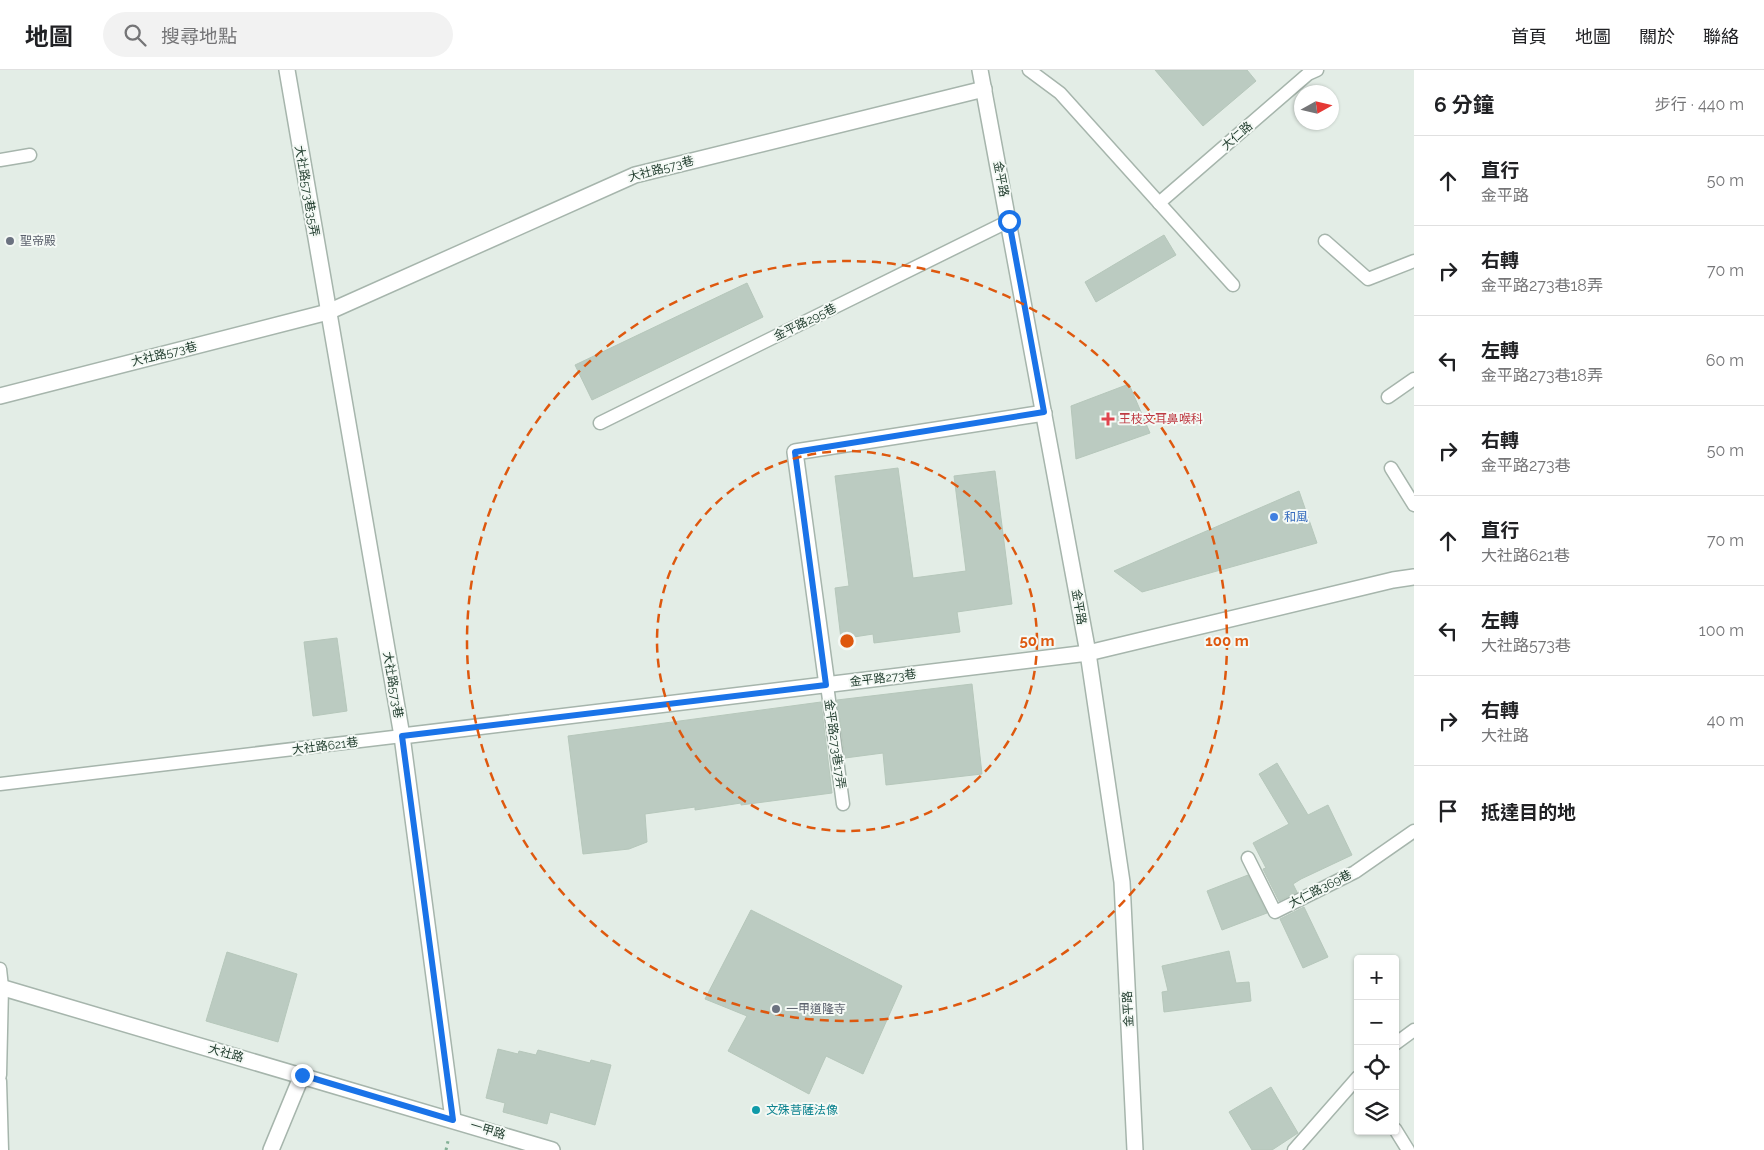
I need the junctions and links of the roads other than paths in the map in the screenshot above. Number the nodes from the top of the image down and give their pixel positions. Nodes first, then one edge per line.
1 (287, 70) edge
2 (980, 70) edge
3 (1029, 70) edge
4 (1316, 70) edge
5 (984, 89) junction
6 (30, 155) dead end
7 (0, 160) edge
8 (1159, 203) junction
9 (1009, 221) junction
10 (1325, 241) dead end
11 (1414, 261) edge
12 (1233, 285) dead end
13 (328, 312) junction
14 (1414, 380) edge
15 (0, 396) edge
16 (1388, 397) dead end
17 (1044, 412) junction
18 (600, 423) dead end
19 (1391, 468) dead end
20 (1414, 505) edge
21 (1414, 577) edge
22 (1088, 653) junction
23 (826, 685) junction
24 (649, 706) joint
25 (402, 736) junction
26 (0, 784) edge
27 (843, 804) dead end
28 (1414, 831) edge
29 (1248, 858) dead end
30 (0, 969) edge
31 (1, 987) edge
32 (1414, 1030) edge
33 (1399, 1041) edge
34 (0, 1075) edge
35 (302, 1075) junction
36 (0, 1081) edge
37 (1354, 1082) edge
38 (453, 1120) junction
39 (1399, 1135) edge
40 (2, 1150) edge
41 (271, 1150) edge
42 (552, 1150) edge
43 (1135, 1150) edge
44 (1294, 1150) edge
45 (1408, 1150) edge

1 - 13 street, 大社路573巷35弄
2 - 5 street, 金平路
3 - 8 lane
4 - 8 lane, 大仁路
5 - 9 street, 金平路
5 - 13 street, 大社路573巷
6 - 7 lane
8 - 12 lane
9 - 17 street, 金平路
9 - 18 lane, 金平路295巷
10 - 11 lane
13 - 15 street, 大社路573巷
13 - 25 street, 大社路573巷
14 - 16 lane
17 - 22 street, 金平路
17 - 23 street
19 - 20 lane
21 - 22 street, 金平路273巷
22 - 23 street, 金平路273巷
22 - 43 street, 金平路
23 - 24 street, 金平路273巷
23 - 27 lane, 金平路273巷17弄
24 - 25 street, 大社路621巷
25 - 26 lane, 大社路621巷
25 - 38 street, 大社路573巷
28 - 29 lane, 大仁路369巷
30 - 31 lane
31 - 34 lane
31 - 35 street, 大社路
32 - 33 lane
35 - 38 street, 大社路
35 - 41 street
36 - 40 lane
37 - 44 lane
38 - 42 street, 一甲路
39 - 45 lane

